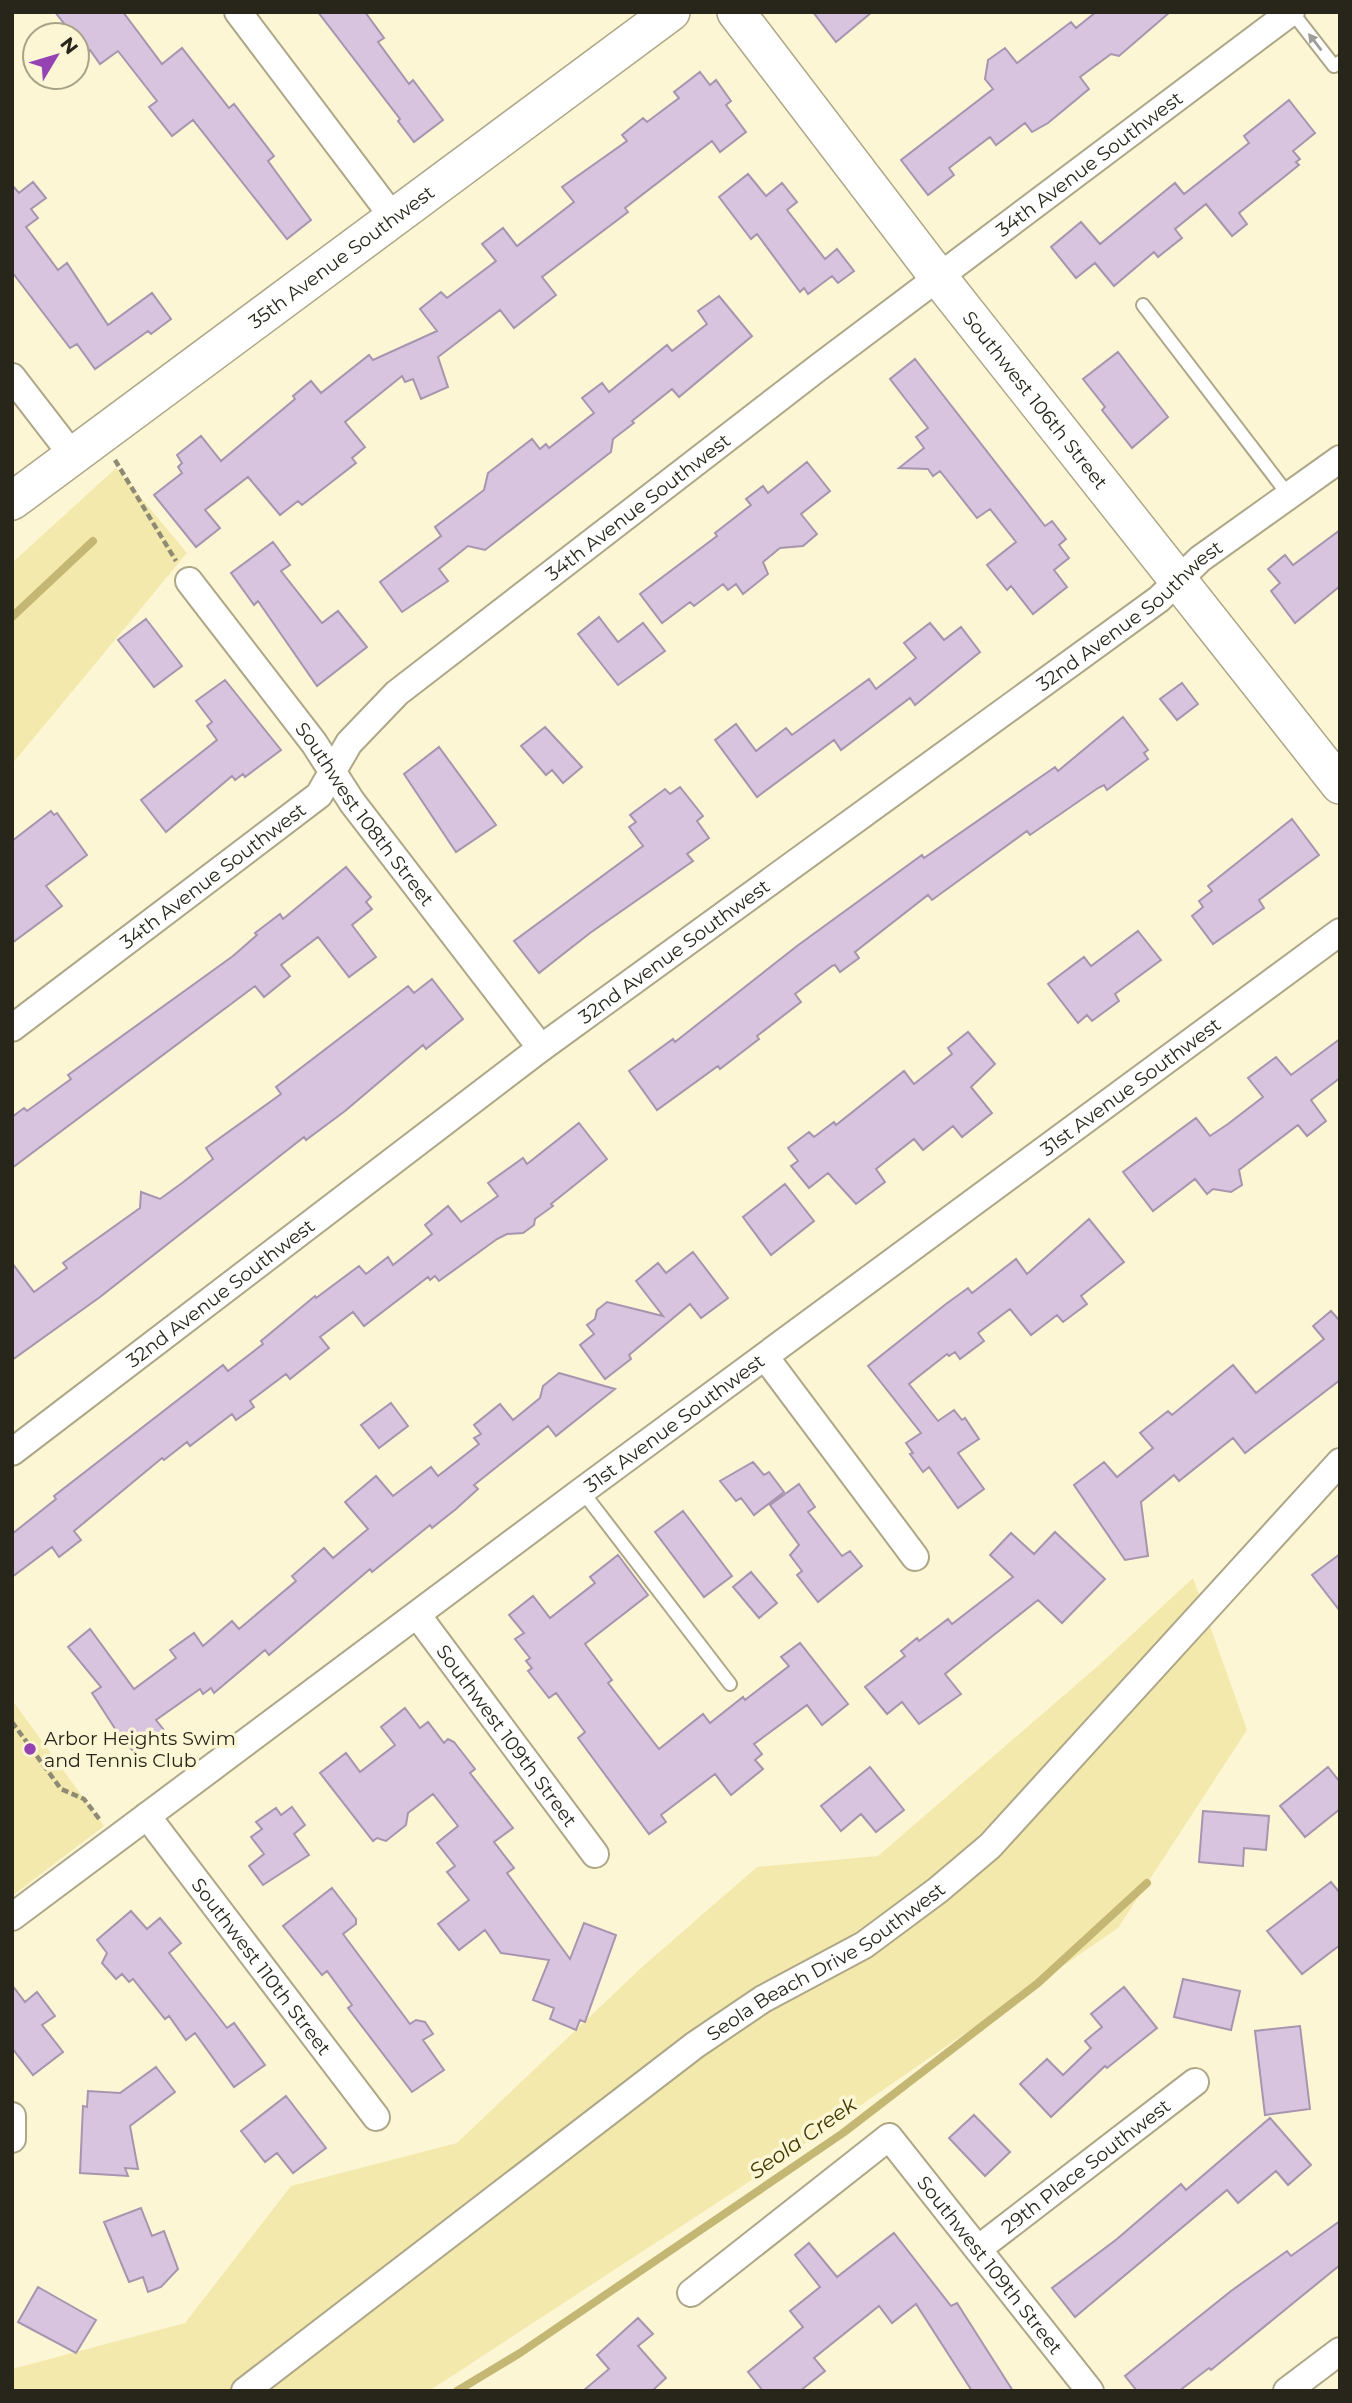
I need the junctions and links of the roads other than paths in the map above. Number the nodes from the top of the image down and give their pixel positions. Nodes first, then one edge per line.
1 (237, 12) edge
2 (671, 12) edge
3 (736, 12) edge
4 (1292, 12) edge
5 (1340, 62) edge
6 (393, 217) junction
7 (939, 278) junction
8 (1143, 305) dead end
9 (12, 377) edge
10 (86, 447) junction
11 (1340, 460) edge
12 (1290, 497) junction
13 (12, 501) edge
14 (1177, 580) junction
15 (189, 581) road end
16 (332, 771) junction
17 (1340, 785) edge
18 (1340, 932) edge
19 (12, 1028) edge
20 (541, 1048) junction
21 (766, 1358) junction
22 (12, 1452) edge
23 (1340, 1462) edge
24 (582, 1491) junction
25 (915, 1557) dead end
26 (418, 1616) junction
27 (730, 1684) dead end
28 (147, 1816) junction
29 (595, 1854) dead end
30 (12, 1917) edge
31 (1195, 2082) dead end
32 (376, 2117) dead end
33 (978, 2249) junction
34 (691, 2293) dead end
35 (1340, 2351) edge
36 (245, 2391) edge
37 (1090, 2391) edge
38 (1287, 2391) edge

1 - 6 street
2 - 6 street, 35th Avenue Southwest
3 - 7 street, Southwest 106th Street
5 -> 4 lane
4 - 7 street, 34th Avenue Southwest
6 - 10 street, 35th Avenue Southwest
7 - 14 street, Southwest 106th Street
7 - 16 street, 34th Avenue Southwest
8 - 12 lane
9 - 10 street
10 - 13 street, 35th Avenue Southwest
11 - 12 street, 32nd Avenue Southwest
12 - 14 street, 32nd Avenue Southwest
14 - 17 street, Southwest 106th Street
14 - 20 street, 32nd Avenue Southwest
15 - 16 street, Southwest 108th Street
16 - 19 street, 34th Avenue Southwest
16 - 20 street, Southwest 108th Street
18 - 21 street, 31st Avenue Southwest
20 - 22 street, 32nd Avenue Southwest
21 - 24 street, 31st Avenue Southwest
21 - 25 street
23 - 36 street, Seola Beach Drive Southwest
24 - 26 street, 31st Avenue Southwest
24 - 27 lane
26 - 28 street, 31st Avenue Southwest
26 - 29 street, Southwest 109th Street
28 - 30 street, 31st Avenue Southwest
28 - 32 street, Southwest 110th Street
31 - 33 street, 29th Place Southwest
33 - 34 street, Southwest 109th Street
33 - 37 street, Southwest 109th Street
35 - 38 street

